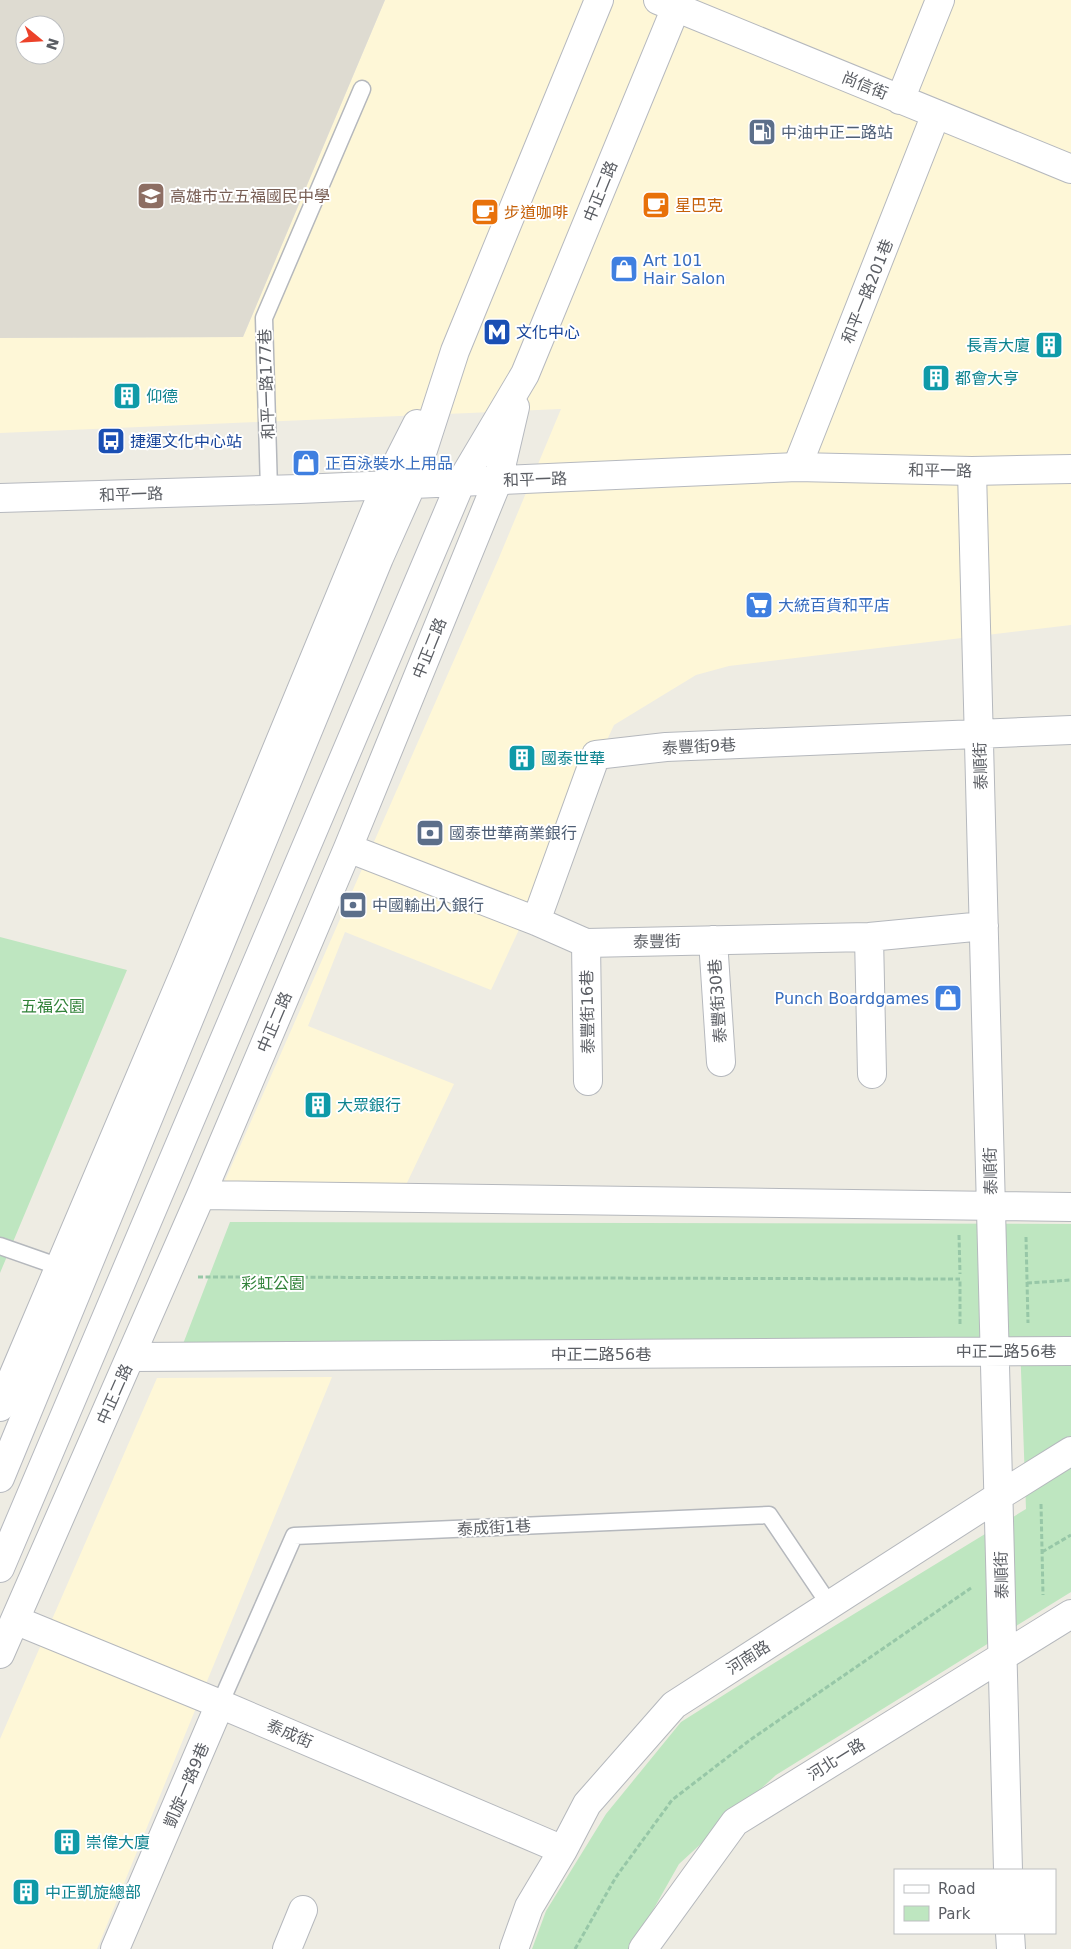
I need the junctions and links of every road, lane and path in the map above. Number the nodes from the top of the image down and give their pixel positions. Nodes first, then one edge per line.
1 (599, 0) edge
2 (940, 0) edge
3 (671, 2) edge
4 (362, 89) dead end
5 (900, 100) junction
6 (936, 114) junction
7 (1071, 170) edge
8 (522, 381) junction
9 (797, 467) junction
10 (1071, 469) edge
11 (972, 471) junction
12 (498, 480) junction
13 (461, 482) junction
14 (399, 484) junction
15 (269, 490) junction
16 (0, 498) edge
17 (1071, 730) edge
18 (979, 732) junction
19 (348, 848) junction
20 (536, 921) junction
21 (984, 926) junction
22 (869, 937) junction
23 (713, 940) junction
24 (586, 943) junction
25 (722, 1062) dead end
26 (872, 1074) dead end
27 (588, 1081) dead end
28 (201, 1195) junction
29 (958, 1206) junction
30 (991, 1206) junction
31 (1026, 1206) junction
32 (1071, 1207) edge
33 (0, 1246) edge
34 (60, 1267) junction
35 (198, 1277) dead end
36 (960, 1279) junction
37 (1071, 1280) edge
38 (1027, 1283) junction
39 (1028, 1351) junction
40 (1071, 1351) edge
41 (960, 1352) junction
42 (995, 1352) junction
43 (131, 1357) junction
44 (0, 1407) edge
45 (1071, 1451) edge
46 (1040, 1470) junction
47 (0, 1478) edge
48 (999, 1496) junction
49 (1071, 1535) edge
50 (1042, 1552) junction
51 (0, 1568) edge
52 (978, 1584) dead end
53 (829, 1604) junction
54 (1071, 1614) edge
55 (15, 1620) junction
56 (1044, 1631) junction
57 (0, 1654) edge
58 (1002, 1657) junction
59 (220, 1704) junction
60 (563, 1850) junction
61 (1008, 1869) edge
62 (303, 1910) dead end
63 (1010, 1934) edge
64 (115, 1949) edge
65 (287, 1949) edge
66 (514, 1949) edge
67 (575, 1949) edge
68 (643, 1949) edge
69 (1011, 1949) edge

1 - 14 street
2 - 5 street
3 - 5 street, 尚信街
3 - 8 street, 中正二路
4 - 15 lane, 和平一路177巷
5 - 6 street, 尚信街
6 - 7 street, 尚信街
6 - 9 street, 和平一路201巷
8 - 12 street, 中正二路
8 - 13 street, 中正二路
9 - 11 street, 和平一路
9 - 12 street, 和平一路
10 - 11 street, 和平一路
11 - 18 street, 泰順街
12 - 13 street, 和平一路
12 - 19 street, 中正二路
13 - 14 street, 和平一路
13 - 51 street, 中正二路
14 - 15 street, 和平一路
14 - 34 street
14 - 47 street
15 - 16 street, 和平一路
17 - 18 street
18 - 20 street, 泰豐街9巷
18 - 21 street, 泰順街
19 - 20 street, 泰豐街
19 - 28 street, 中正二路
20 - 24 street, 泰豐街
21 - 22 street, 泰豐街
21 - 30 street, 泰順街
22 - 23 street, 泰豐街
22 - 26 street
23 - 24 street, 泰豐街
23 - 25 street, 泰豐街30巷
24 - 27 street, 泰豐街16巷
28 - 29 street
28 - 43 street, 中正二路
29 - 30 street
29 - 36 path
30 - 31 street
30 - 42 street, 泰順街
31 - 32 street
31 - 38 path
33 - 34 lane
34 - 44 street
35 - 36 path
36 - 41 path
37 - 38 path
38 - 39 path
39 - 40 street, 中正二路56巷
39 - 42 street, 中正二路56巷
41 - 42 street, 中正二路56巷
41 - 43 street, 中正二路56巷
42 - 48 street, 泰順街
43 - 55 street, 中正二路
45 - 46 street, 河南路
46 - 48 street, 河南路
46 - 50 path
48 - 53 street, 河南路
48 - 58 street, 泰順街
49 - 50 path
50 - 56 path
52 - 67 path
53 - 59 lane, 泰成街1巷
53 - 60 street, 河南路
54 - 56 street, 河北一路
55 - 57 street, 中正二路
55 - 59 street, 泰成街
56 - 58 street, 河北一路
58 - 61 street, 泰順街
58 - 68 street, 河北一路
59 - 60 street, 泰成街
59 - 64 street, 凱旋一路9巷
60 - 66 street, 河南路
62 - 65 street
63 - 69 street

